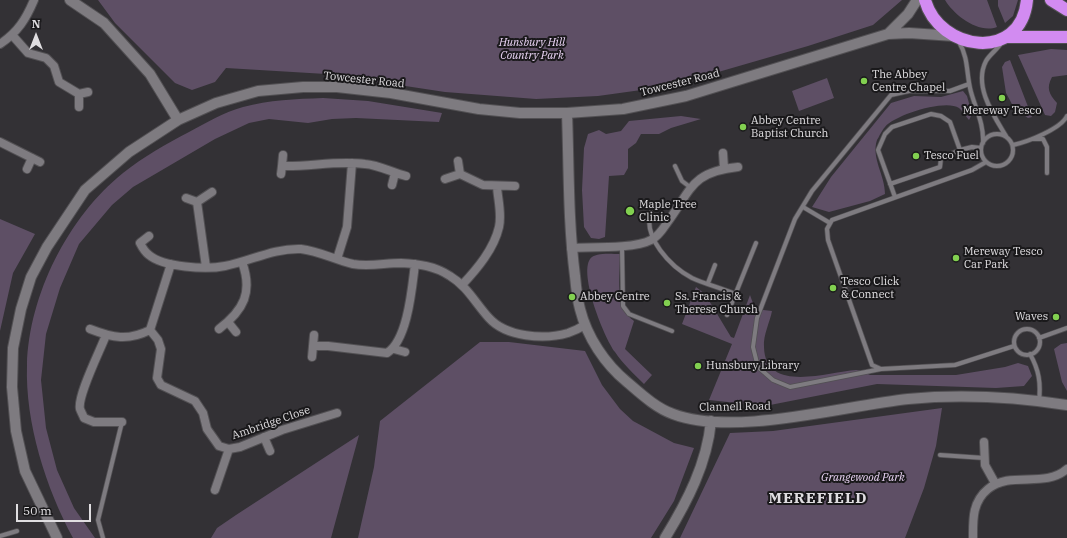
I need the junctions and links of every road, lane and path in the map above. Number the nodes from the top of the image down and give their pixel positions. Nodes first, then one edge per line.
1 (34, 0) edge
2 (70, 0) edge
3 (918, 0) edge
4 (925, 0) edge
5 (1027, 0) edge
6 (1051, 0) edge
7 (1067, 10) edge
8 (888, 34) junction
9 (13, 36) junction
10 (955, 36) junction
11 (1067, 37) edge
12 (1006, 38) junction
13 (0, 44) edge
14 (969, 84) junction
15 (88, 92) dead end
16 (79, 94) junction
17 (79, 107) dead end
18 (567, 113) junction
19 (1067, 116) edge
20 (178, 120) junction
21 (1006, 136) junction
22 (1031, 139) junction
23 (0, 142) edge
24 (983, 143) junction
25 (1013, 145) junction
26 (981, 148) junction
27 (960, 150) junction
28 (723, 153) dead end
29 (283, 155) dead end
30 (32, 158) junction
31 (40, 162) dead end
32 (458, 162) dead end
33 (986, 162) junction
34 (352, 163) junction
35 (675, 166) dead end
36 (738, 167) dead end
37 (724, 168) junction
38 (27, 169) dead end
39 (395, 173) junction
40 (1047, 173) dead end
41 (460, 174) junction
42 (406, 176) dead end
43 (445, 179) dead end
44 (890, 184) junction
45 (392, 185) dead end
46 (515, 186) dead end
47 (497, 187) junction
48 (690, 187) junction
49 (212, 192) dead end
50 (895, 197) junction
51 (186, 198) dead end
52 (197, 202) junction
53 (803, 207) junction
54 (651, 212) dead end
55 (830, 223) junction
56 (149, 236) dead end
57 (653, 238) junction
58 (140, 243) junction
59 (756, 243) dead end
60 (622, 246) junction
61 (132, 248) dead end
62 (571, 248) junction
63 (337, 259) junction
64 (242, 262) junction
65 (171, 264) junction
66 (415, 264) junction
67 (715, 265) dead end
68 (206, 267) junction
69 (708, 284) junction
70 (462, 285) junction
71 (735, 294) junction
72 (727, 315) dead end
73 (228, 322) junction
74 (585, 325) junction
75 (1067, 328) edge
76 (90, 329) dead end
77 (219, 329) dead end
78 (150, 330) junction
79 (672, 331) dead end
80 (236, 332) dead end
81 (106, 335) junction
82 (314, 335) dead end
83 (1039, 338) junction
84 (313, 346) junction
85 (1014, 346) junction
86 (394, 348) junction
87 (405, 352) dead end
88 (1030, 354) junction
89 (312, 357) dead end
90 (881, 369) junction
91 (1039, 401) junction
92 (1067, 405) edge
93 (337, 412) dead end
94 (711, 421) junction
95 (122, 422) joint
96 (264, 437) junction
97 (984, 442) dead end
98 (228, 449) junction
99 (270, 451) dead end
100 (940, 455) dead end
101 (984, 458) junction
102 (1067, 469) edge
103 (995, 483) junction
104 (215, 490) dead end
105 (17, 531) dead end
106 (0, 536) edge
107 (57, 538) edge
108 (103, 538) edge
109 (665, 538) edge
110 (973, 538) edge

1 - 9 street
2 - 20 street
3 - 8 street, Towcester Road
4 - 10 highway
5 - 12 highway
6 - 7 highway
8 - 10 street, Towcester Road
8 - 18 street, Towcester Road
9 - 13 street
9 - 16 street
10 - 12 highway
10 - 14 lane
11 - 12 highway
12 - 21 lane
14 - 24 lane
14 - 53 lane
15 - 16 street
16 - 17 street
18 - 20 street, Towcester Road
18 - 62 street, Clannell Road
19 - 22 lane
20 - 107 street, Towcester Road
21 - 24 lane
21 - 25 lane
22 - 25 lane
22 - 40 lane
23 - 30 street
24 - 26 lane
25 - 33 lane
26 - 27 lane
26 - 33 lane
27 - 44 lane
27 - 44 lane
28 - 37 street
29 - 34 street
30 - 31 street
30 - 38 street
32 - 41 street
33 - 50 lane
34 - 39 street
34 - 63 street
35 - 48 lane
36 - 37 street
37 - 48 street
39 - 42 street
39 - 45 street
41 - 43 street
41 - 47 street
44 - 50 lane
46 - 47 street
47 - 70 street
48 - 57 street
49 - 52 street
50 - 55 lane
51 - 52 street
52 - 68 street
53 - 55 lane
53 - 90 lane
54 - 57 lane
55 - 90 lane
56 - 58 street
57 - 60 street
57 - 69 lane
58 - 61 street
58 - 65 street
59 - 71 lane
60 - 62 street
60 - 79 lane
62 - 74 street, Clannell Road
63 - 64 street
63 - 66 street
64 - 68 street
64 - 73 street
65 - 68 street
65 - 78 street
66 - 70 street
66 - 86 street
67 - 69 lane
69 - 71 lane
70 - 74 street
71 - 72 lane
73 - 77 street
73 - 80 street
74 - 94 street, Clannell Road
75 - 83 lane
76 - 81 street
78 - 81 street
78 - 98 street, Ambridge Close
81 - 95 street
82 - 84 street
83 - 85 lane
83 - 88 lane
84 - 86 street
84 - 89 street
85 - 88 lane
85 - 90 lane
86 - 87 street
88 - 91 lane
91 - 92 street, Clannell Road
91 - 94 street, Clannell Road
93 - 96 street, Ambridge Close
94 - 109 street
95 - 108 lane
96 - 98 street, Ambridge Close
96 - 99 street
97 - 101 street
98 - 104 street
100 - 101 lane
101 - 103 street
102 - 103 street
103 - 110 street
105 - 106 lane

